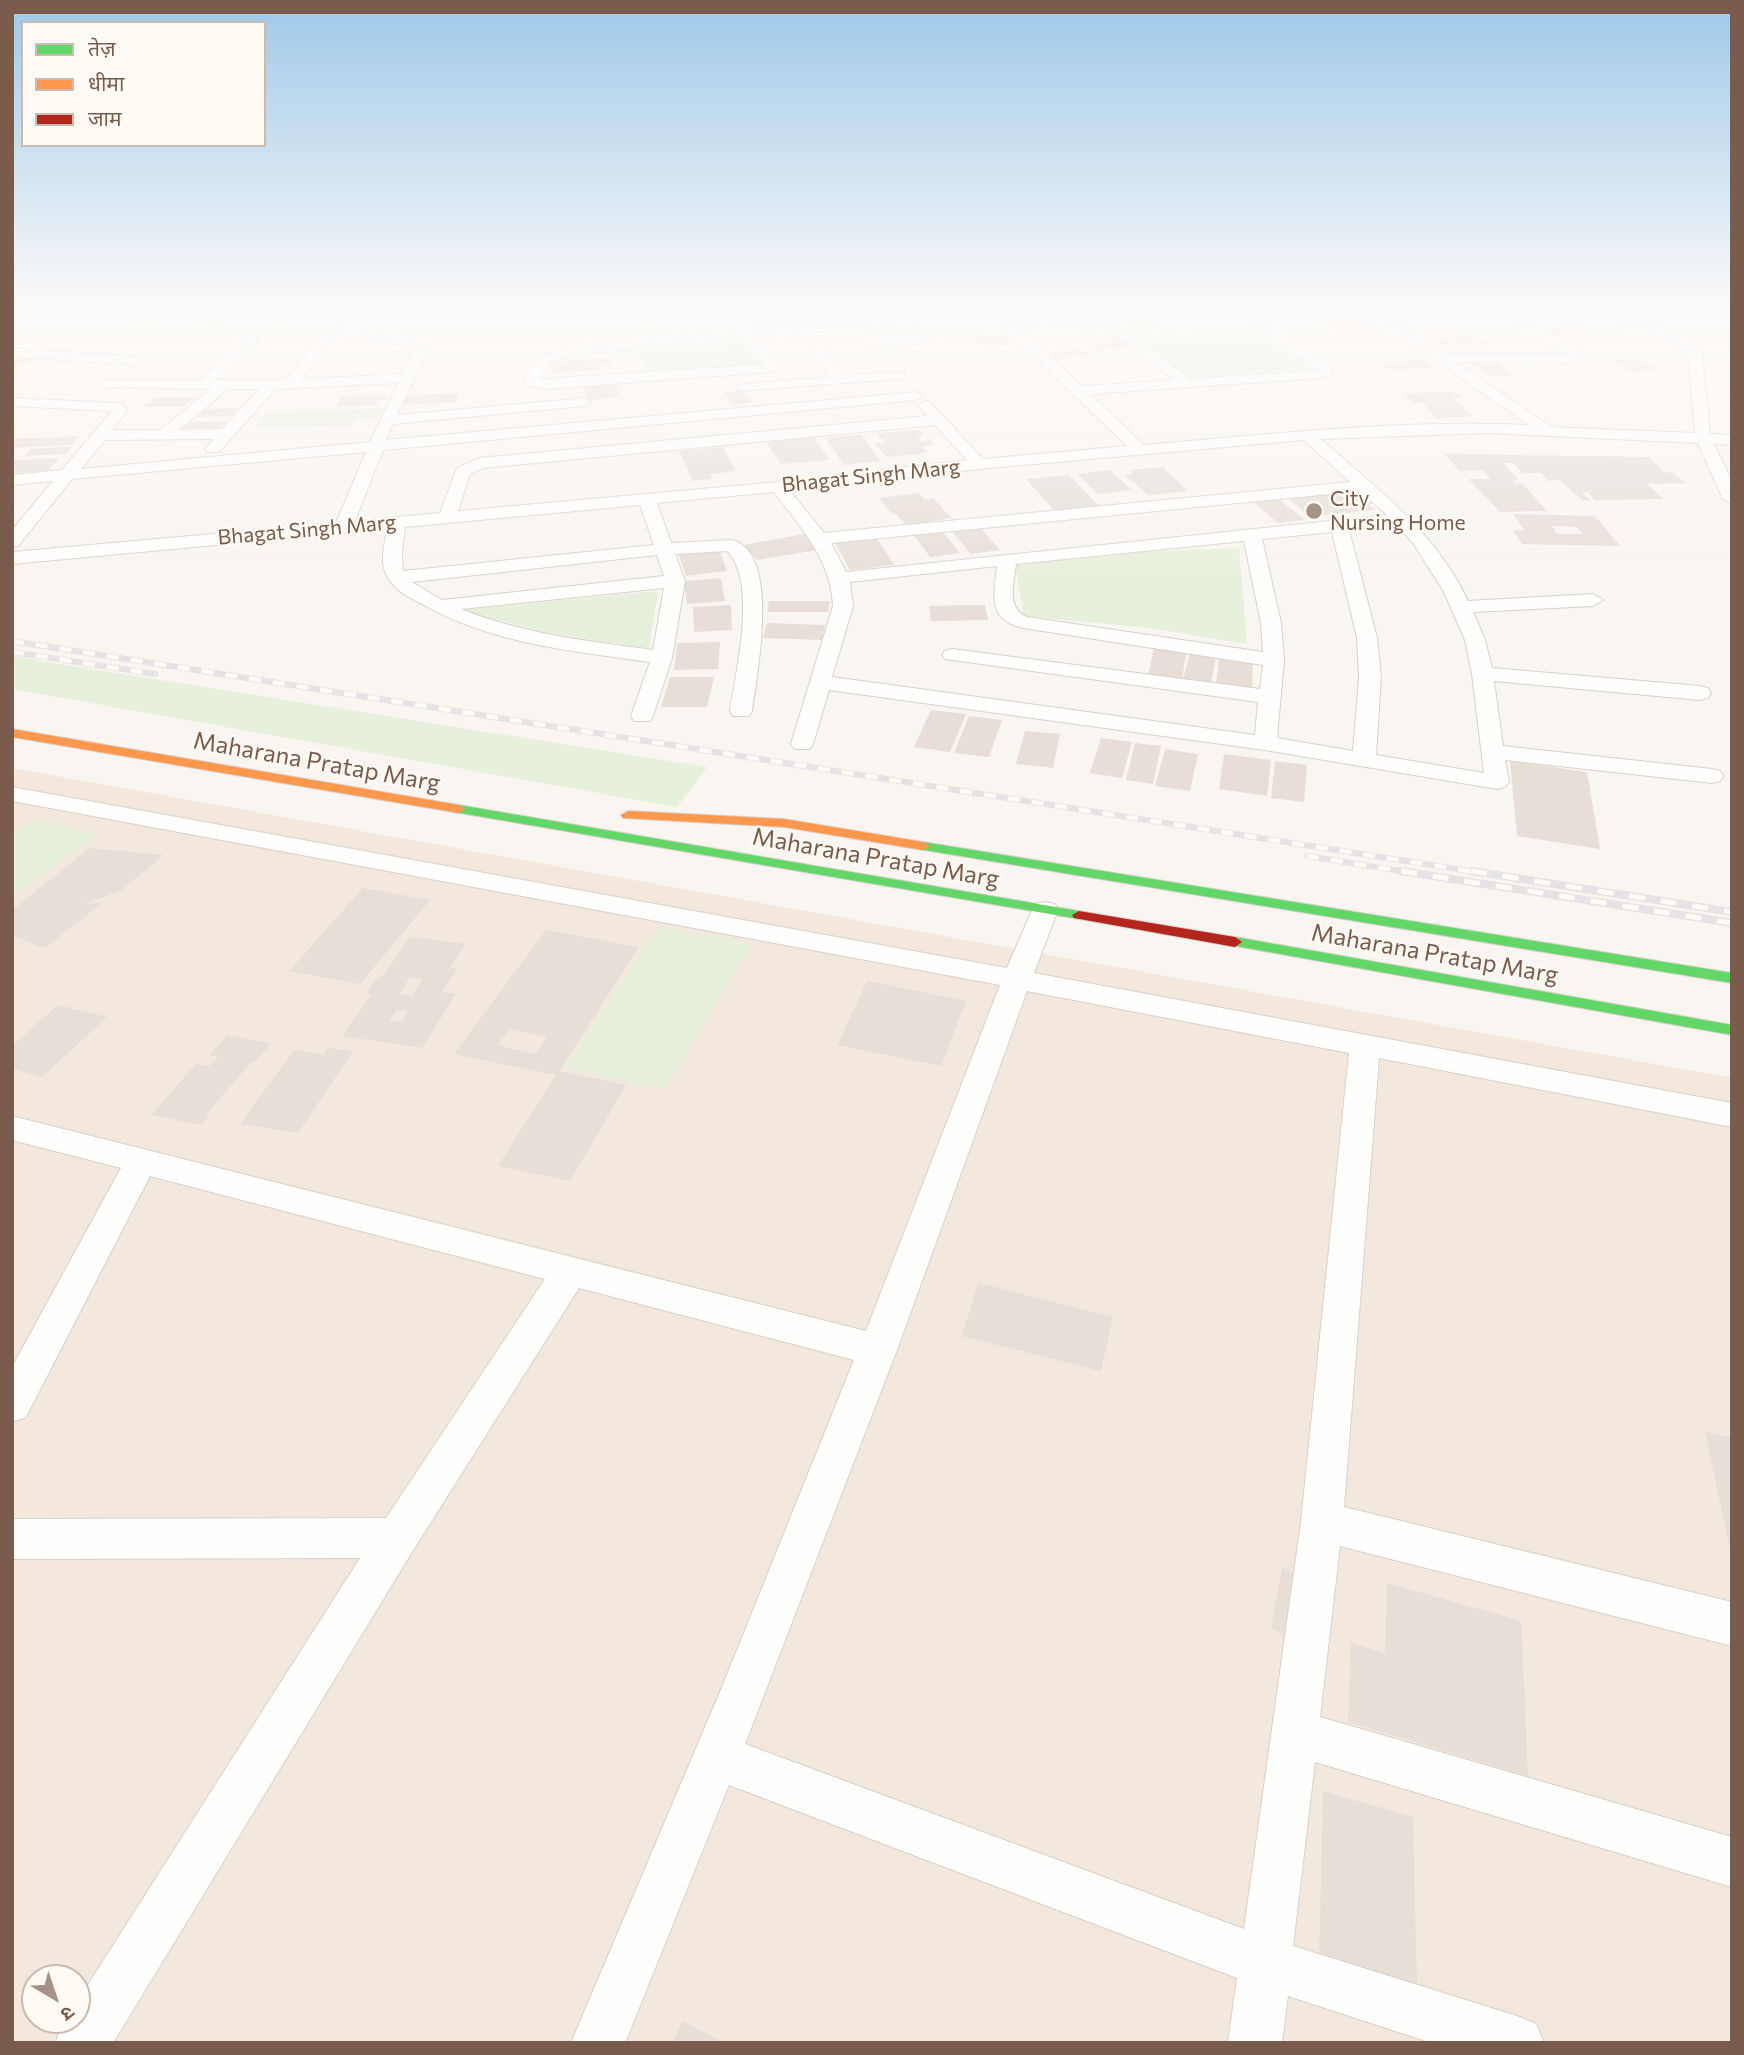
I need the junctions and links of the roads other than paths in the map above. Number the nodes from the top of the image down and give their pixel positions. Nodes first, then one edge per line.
1 (75, 402) edge
2 (203, 402) edge
3 (254, 402) edge
4 (396, 402) edge
5 (581, 402) edge
6 (644, 402) edge
7 (783, 402) edge
8 (921, 402) edge
9 (1089, 402) edge
10 (1505, 402) edge
11 (1700, 402) edge
12 (16, 405) edge
13 (70, 405) junction
14 (645, 408) junction
15 (387, 420) junction
16 (938, 420) junction
17 (1546, 430) junction
18 (164, 434) junction
19 (224, 434) junction
20 (102, 435) junction
21 (1308, 436) junction
22 (1703, 438) junction
23 (1732, 440) edge
24 (378, 446) junction
25 (1140, 450) junction
26 (202, 463) junction
27 (979, 464) junction
28 (68, 475) junction
29 (12, 480) edge
30 (1361, 486) junction
31 (778, 487) junction
32 (647, 499) junction
33 (1732, 499) edge
34 (447, 518) junction
35 (1401, 519) junction
36 (397, 523) junction
37 (1339, 526) junction
38 (343, 528) junction
39 (1252, 536) junction
40 (818, 539) junction
41 (12, 542) edge
42 (664, 549) junction
43 (12, 558) edge
44 (1007, 558) junction
45 (398, 578) junction
46 (839, 578) junction
47 (675, 581) junction
48 (1593, 600) dead end
49 (437, 606) junction
50 (1460, 607) junction
51 (952, 655) dead end
52 (662, 658) junction
53 (1274, 660) junction
54 (1483, 674) junction
55 (819, 682) junction
56 (1700, 693) dead end
57 (1270, 697) junction
58 (741, 710) dead end
59 (642, 716) dead end
60 (12, 733) edge
61 (1265, 743) junction
62 (802, 744) dead end
63 (194, 748) dead end
64 (1491, 752) junction
65 (178, 761) junction
66 (1364, 761) junction
67 (1712, 776) dead end
68 (12, 794) edge
69 (610, 812) dead end
70 (671, 820) junction
71 (740, 838) dead end
72 (1045, 910) junction
73 (1732, 978) edge
74 (1016, 979) junction
75 (1732, 1030) edge
76 (1365, 1045) junction
77 (1732, 1115) edge
78 (12, 1128) edge
79 (141, 1161) junction
80 (569, 1273) junction
81 (878, 1350) junction
82 (12, 1405) edge
83 (1322, 1522) junction
84 (397, 1538) junction
85 (12, 1539) edge
86 (1732, 1624) edge
87 (1295, 1732) junction
88 (718, 1757) junction
89 (1732, 1862) edge
90 (1266, 1964) junction
91 (82, 2043) edge
92 (598, 2043) edge
93 (1255, 2043) edge
94 (1517, 2043) edge

1 - 13 street
2 - 18 street
3 - 19 street
4 - 15 street
5 - 15 street
6 - 14 street
7 - 14 street
8 - 16 street
9 - 25 street
10 - 17 street
11 - 22 street
12 - 13 street
13 - 20 street
14 - 24 street
15 - 24 street
16 - 27 street
16 - 34 street
17 - 21 street, Bhagat Singh Marg
17 - 22 street, Bhagat Singh Marg
18 - 19 street
18 - 20 street
19 - 26 street
20 - 28 street
21 - 25 street, Bhagat Singh Marg
21 - 30 street
22 - 23 street, Bhagat Singh Marg
22 - 33 street
24 - 26 street
24 - 38 street
25 - 27 street, Bhagat Singh Marg
26 - 28 street
27 - 31 street, Bhagat Singh Marg
28 - 29 street
28 - 41 street
30 - 35 street
30 - 40 street
31 - 32 street, Bhagat Singh Marg
31 - 40 street
32 - 34 street, Bhagat Singh Marg
32 - 42 street
34 - 36 street, Bhagat Singh Marg
35 - 37 street
35 - 50 street
36 - 38 street, Bhagat Singh Marg
36 - 45 street
37 - 39 street
37 - 66 street
38 - 43 street, Bhagat Singh Marg
39 - 44 street
39 - 53 street
40 - 46 street
42 - 45 street
42 - 47 street
42 - 58 street
44 - 46 street
44 - 53 street
45 - 49 street
46 - 55 street
47 - 49 street
47 - 52 street
48 - 50 street
49 - 52 street
50 - 54 street
51 - 57 street
52 - 59 street
53 - 57 street
54 - 56 street
54 - 64 street
55 - 61 street
55 - 62 street
57 - 61 street
60 - 65 main road, Maharana Pratap Marg
61 - 66 street
63 - 65 main road
64 - 66 street
64 - 67 street
65 - 72 main road, Maharana Pratap Marg
68 - 74 street
69 - 70 main road, Maharana Pratap Marg
70 - 71 main road
70 - 73 main road, Maharana Pratap Marg
72 - 74 street
72 - 75 main road, Maharana Pratap Marg
74 - 76 street
74 - 81 street
76 - 77 street
76 - 83 street
78 - 79 street
79 - 80 street
79 - 82 street
80 - 81 street
80 - 84 street
81 - 88 street
83 - 86 street
83 - 87 street
84 - 85 street
84 - 91 street
87 - 89 street
87 - 90 street
88 - 90 street
88 - 92 street
90 - 93 street
90 - 94 street

